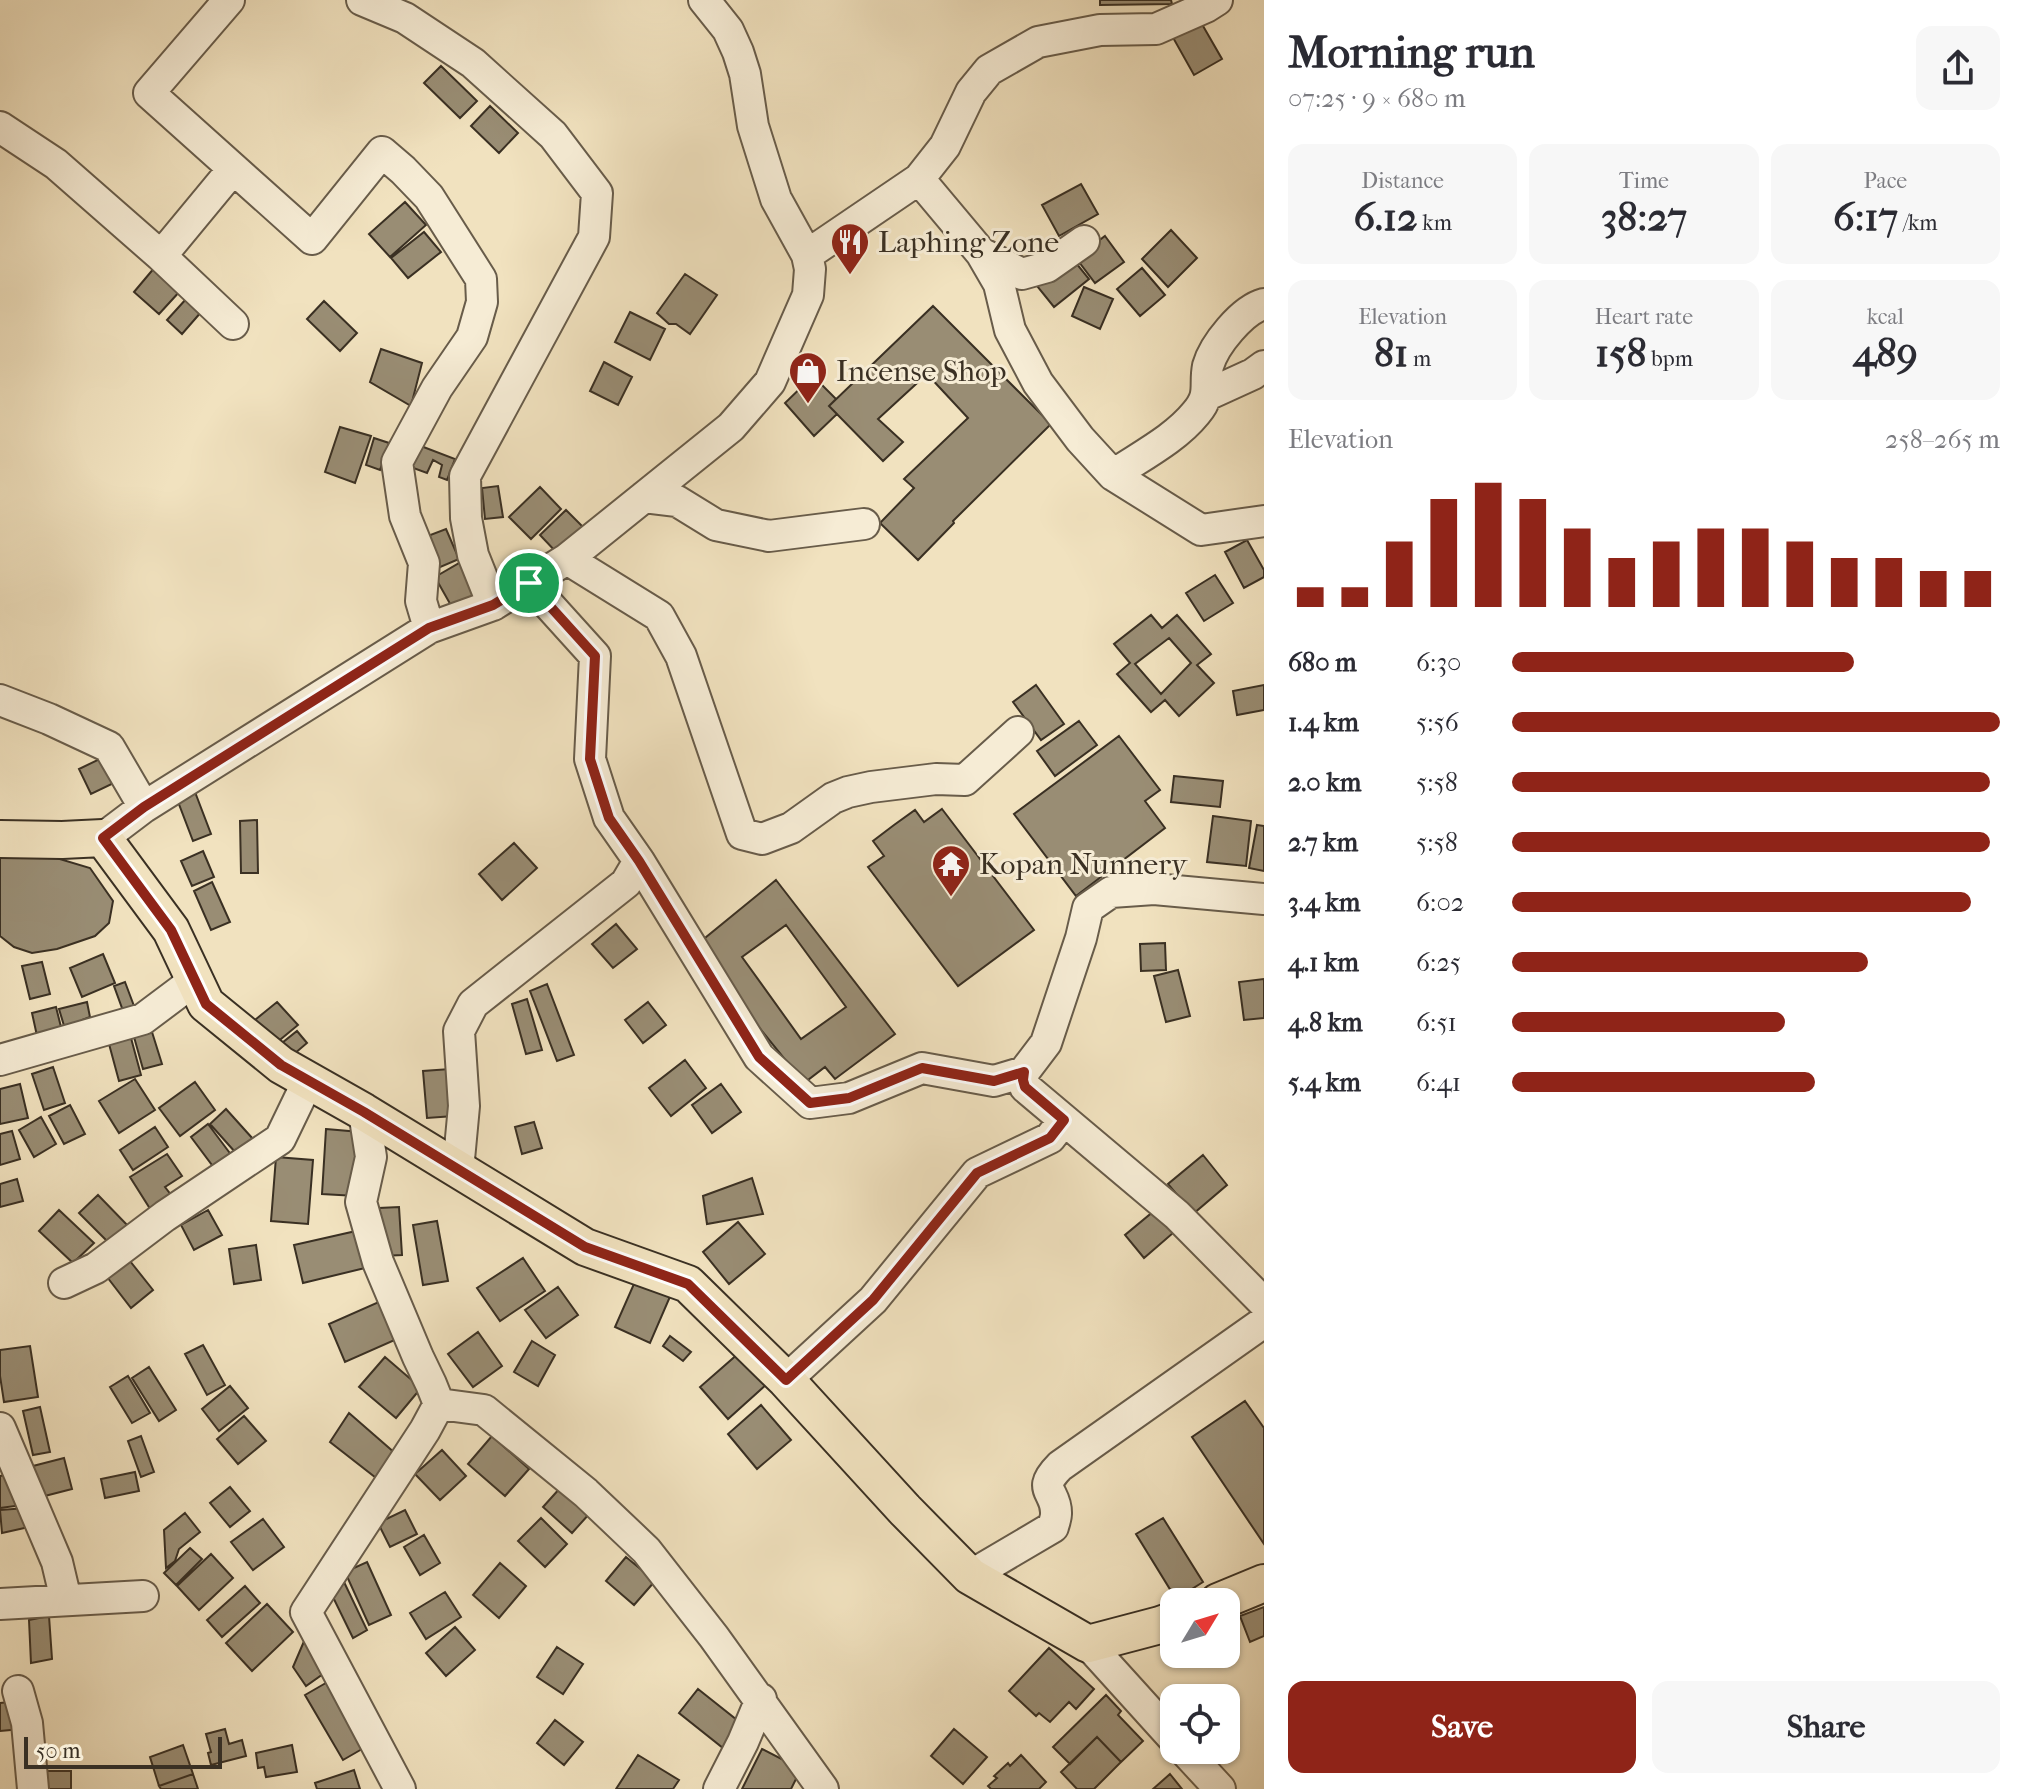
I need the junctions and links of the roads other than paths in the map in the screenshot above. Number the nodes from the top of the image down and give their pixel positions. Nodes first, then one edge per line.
1 (229, 0) edge
2 (362, 0) edge
3 (704, 0) edge
4 (1217, 0) edge
5 (0, 127) edge
6 (233, 169) junction
7 (919, 179) junction
8 (1084, 241) dead end
9 (981, 253) junction
10 (807, 255) junction
11 (161, 256) junction
12 (1264, 304) edge
13 (233, 324) dead end
14 (1264, 366) edge
15 (1207, 395) junction
16 (1113, 475) junction
17 (644, 497) junction
18 (1264, 521) edge
19 (864, 524) dead end
20 (567, 559) junction
21 (529, 583) junction
22 (493, 605) junction
23 (429, 628) junction
24 (0, 700) edge
25 (1018, 732) dead end
26 (144, 807) junction
27 (103, 838) junction
28 (0, 839) edge
29 (639, 861) junction
30 (1264, 899) edge
31 (195, 980) junction
32 (0, 1060) edge
33 (1024, 1076) junction
34 (308, 1081) junction
35 (364, 1112) junction
36 (1064, 1120) junction
37 (458, 1170) junction
38 (64, 1283) dead end
39 (1264, 1303) edge
40 (1264, 1322) edge
41 (786, 1380) junction
42 (439, 1404) junction
43 (0, 1428) edge
44 (970, 1576) junction
45 (1264, 1583) edge
46 (1240, 1593) edge
47 (143, 1596) dead end
48 (66, 1600) junction
49 (0, 1604) edge
50 (1160, 1625) edge
51 (1088, 1644) junction
52 (18, 1691) dead end
53 (761, 1699) junction
54 (1160, 1724) edge
55 (1197, 1764) edge
56 (33, 1789) edge
57 (400, 1789) edge
58 (719, 1789) edge
59 (823, 1789) edge
60 (1220, 1789) edge

1 - 6 street
2 - 22 street
3 - 10 street
4 - 7 street
5 - 11 street
6 - 11 street
6 - 23 street
7 - 9 street
7 - 10 street
8 - 9 street
9 - 16 street
10 - 17 street
11 - 13 street
12 - 15 street
14 - 15 street
15 - 16 street
16 - 18 street
17 - 19 street
17 - 20 street
20 - 21 street
20 - 25 street
21 - 22 street
21 - 29 street
22 - 23 street
23 - 26 street
24 - 26 street
26 - 27 street
27 - 28 main road
27 - 31 main road
29 - 33 street
29 - 37 street
30 - 33 street
31 - 32 street
31 - 34 main road
33 - 36 street
34 - 35 main road
34 - 38 street
35 - 37 main road
35 - 42 street
36 - 39 street
36 - 41 street
37 - 41 main road
40 - 44 street
41 - 44 main road
42 - 53 street
42 - 57 street
43 - 48 street
44 - 51 main road
45 - 46 main road
47 - 48 street
48 - 49 street
50 - 51 main road
51 - 54 street
52 - 56 street
53 - 58 street
53 - 59 street
55 - 60 street

